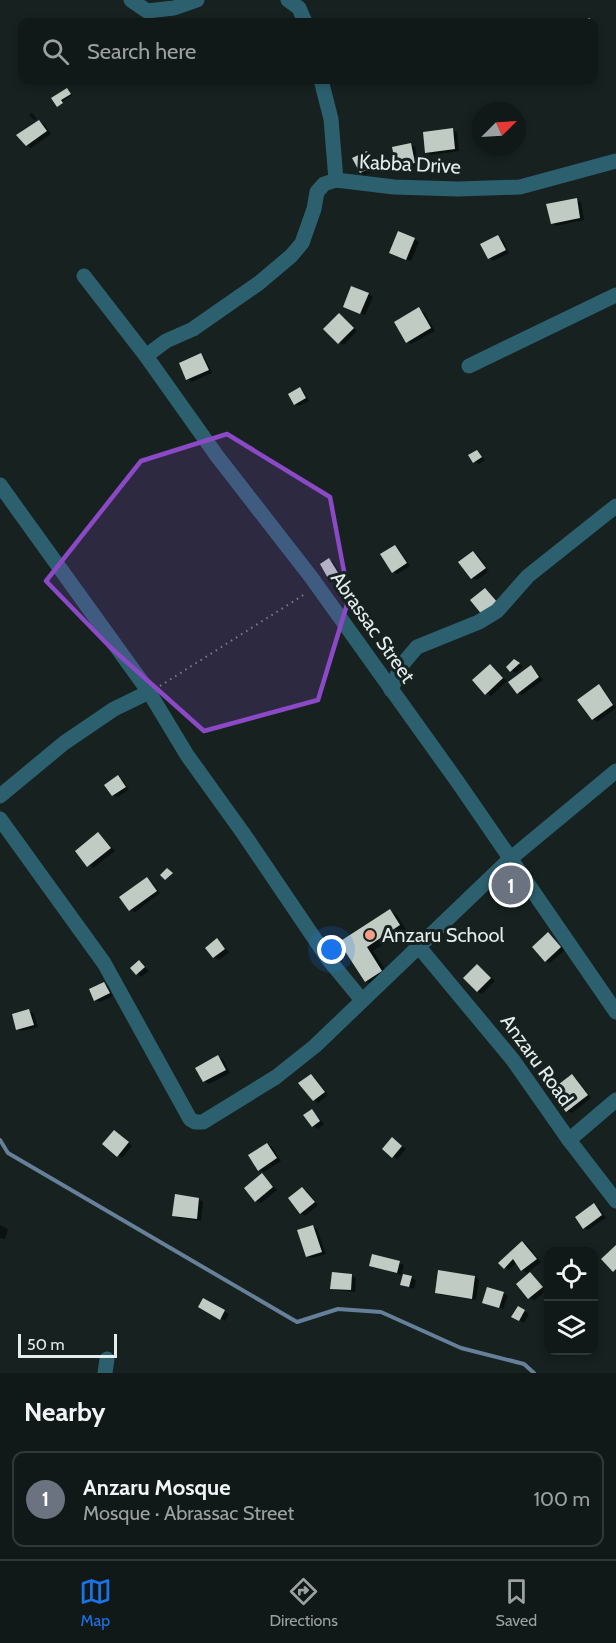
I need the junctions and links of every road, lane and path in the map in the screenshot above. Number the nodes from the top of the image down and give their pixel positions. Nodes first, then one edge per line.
1 (131, 0) edge
2 (197, 0) edge
3 (288, 0) edge
4 (303, 18) edge
5 (322, 84) edge
6 (616, 161) edge
7 (336, 180) junction
8 (84, 276) dead end
9 (616, 295) edge
10 (146, 356) junction
11 (469, 366) dead end
12 (0, 485) edge
13 (616, 506) edge
14 (317, 586) junction
15 (392, 690) junction
16 (149, 692) junction
17 (616, 771) edge
18 (0, 796) edge
19 (0, 819) edge
20 (510, 859) junction
21 (419, 947) junction
22 (361, 999) junction
23 (616, 1012) edge
24 (616, 1100) edge
25 (569, 1140) junction
26 (616, 1201) edge

1 - 2 street
3 - 4 street
5 - 7 street, Kabba Drive
6 - 7 street, Kabba Drive
7 - 10 street
8 - 10 street, Abrassac Street
9 - 11 street
10 - 14 street, Abrassac Street
12 - 16 street
13 - 15 street
14 - 15 street, Abrassac Street
14 - 16 path
15 - 20 street, Abrassac Street
16 - 18 street
16 - 22 street
17 - 20 street
19 - 22 street
20 - 21 street
20 - 23 street, Abrassac Street
21 - 22 street
21 - 25 street, Anzaru Road
24 - 25 street
25 - 26 street, Anzaru Road

